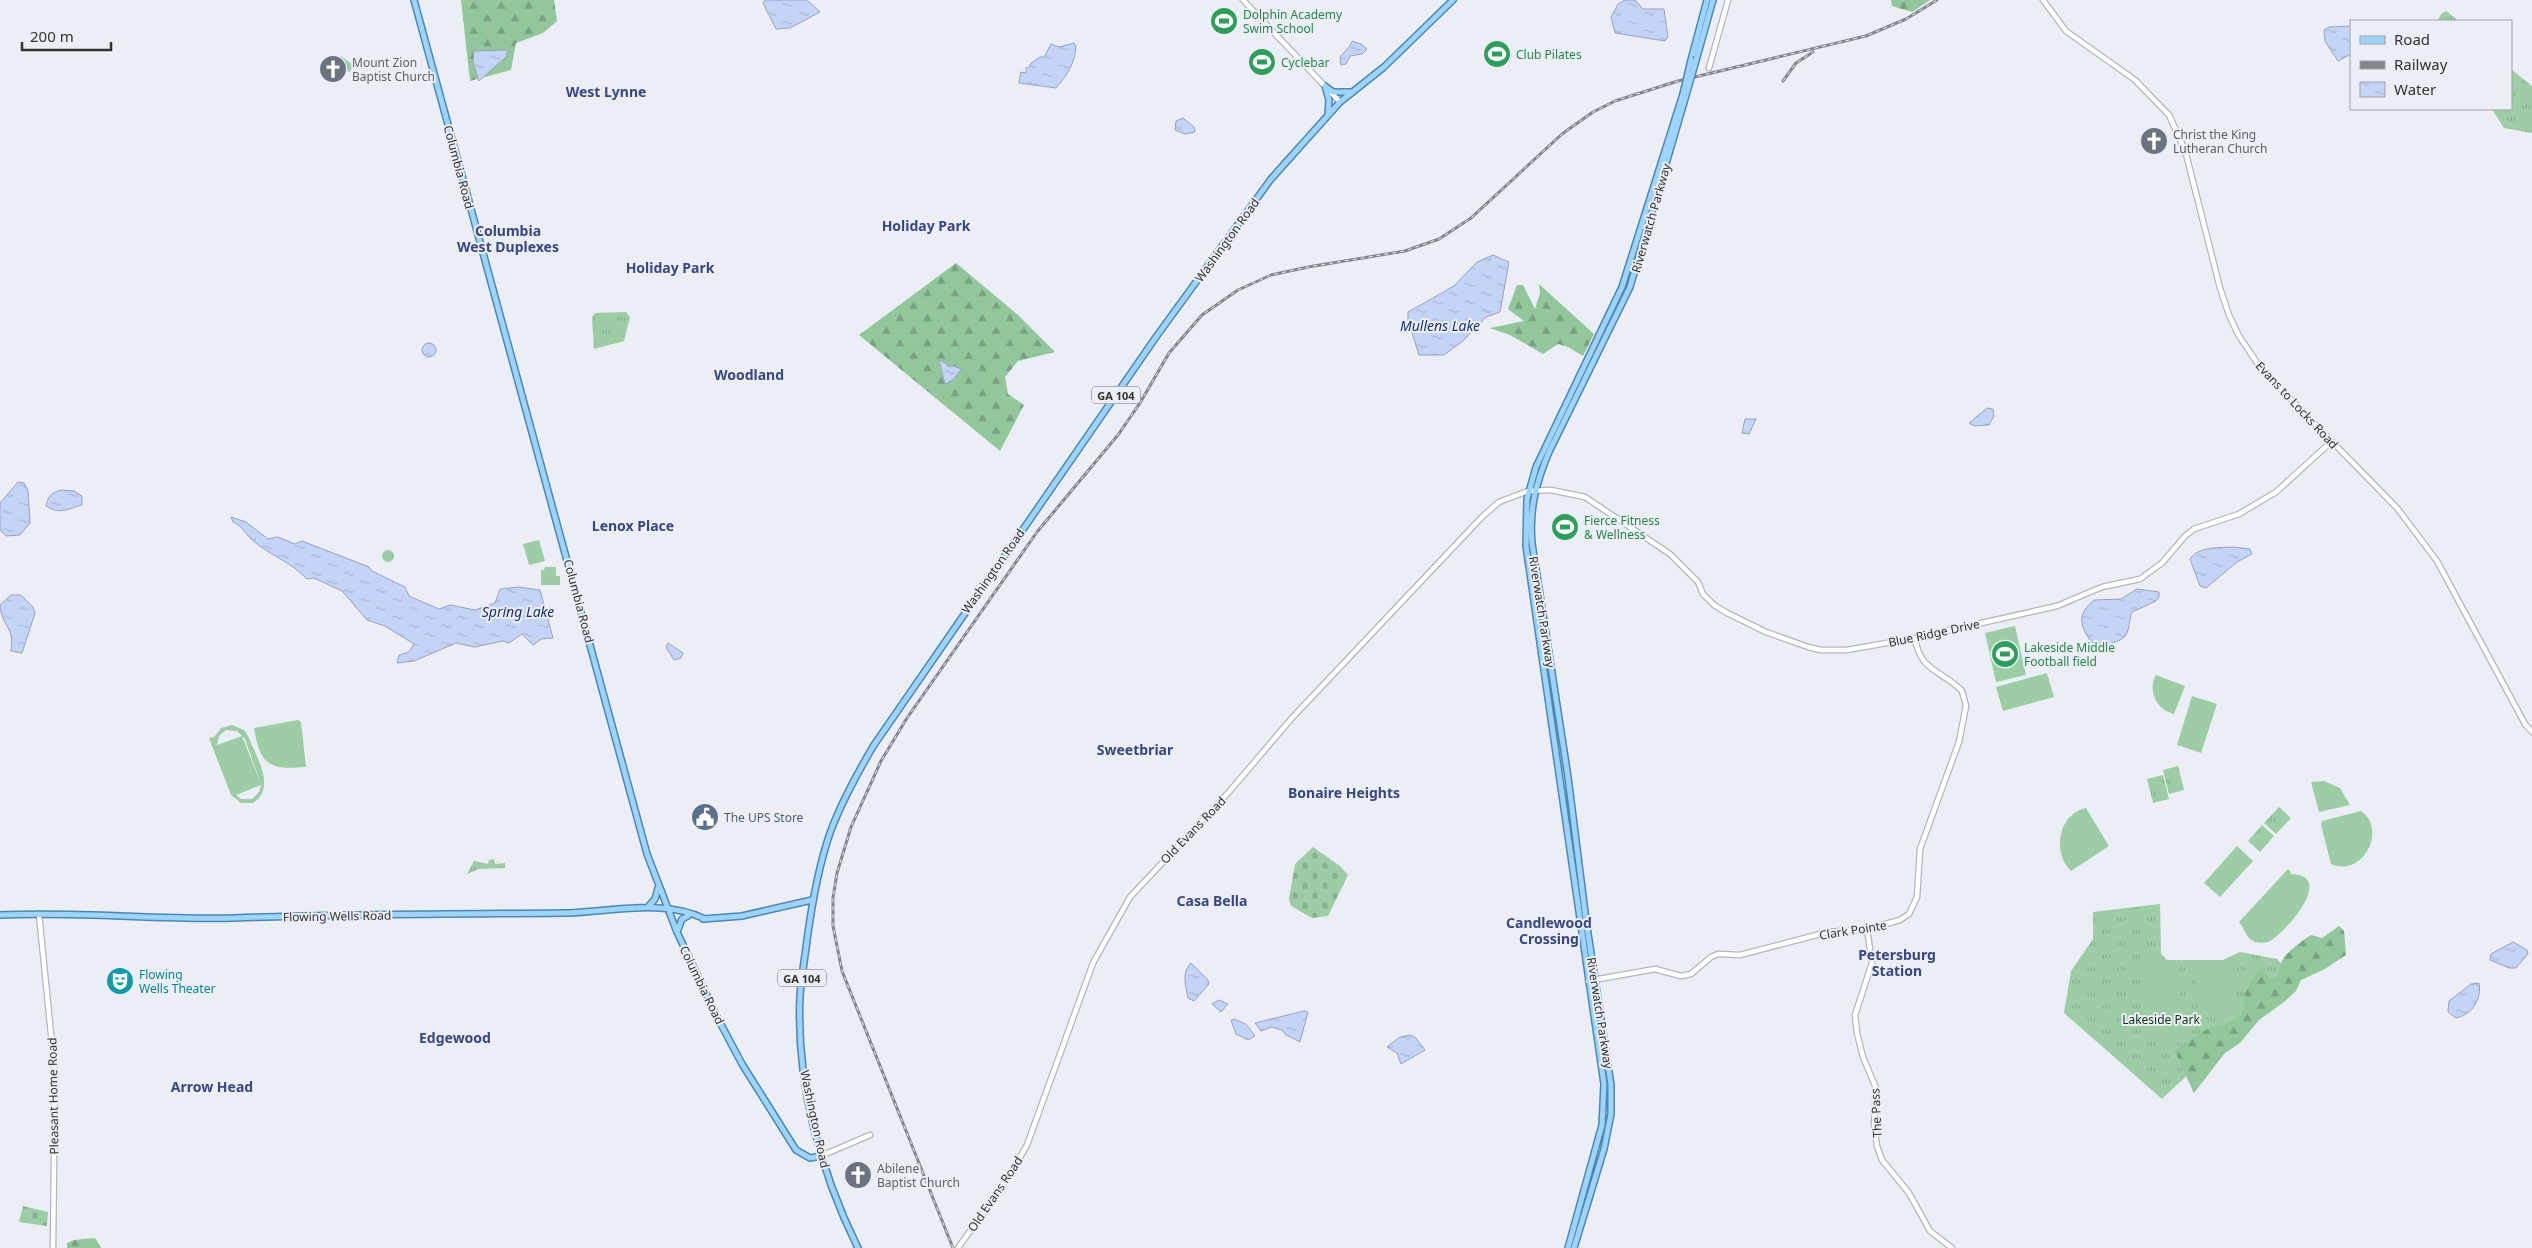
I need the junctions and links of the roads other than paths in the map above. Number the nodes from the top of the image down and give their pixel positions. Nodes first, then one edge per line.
1 (414, 0) edge
2 (1242, 0) edge
3 (1453, 0) edge
4 (1707, 0) edge
5 (1713, 0) edge
6 (1728, 0) edge
7 (2042, 0) edge
8 (1694, 59) junction
9 (1709, 68) dead end
10 (1325, 86) junction
11 (1354, 92) junction
12 (1340, 102) junction
13 (1327, 117) junction
14 (2331, 442) junction
15 (1531, 491) junction
16 (1915, 638) junction
17 (2532, 732) edge
18 (658, 885) junction
19 (812, 900) junction
20 (648, 907) junction
21 (671, 910) junction
22 (39, 914) junction
23 (0, 915) edge
24 (688, 916) junction
25 (705, 919) junction
26 (1866, 929) junction
27 (677, 932) junction
28 (1595, 979) junction
29 (1588, 981) junction
30 (870, 1135) dead end
31 (822, 1156) junction
32 (53, 1248) edge
33 (858, 1248) edge
34 (958, 1248) edge
35 (1568, 1248) edge
36 (1574, 1248) edge
37 (1952, 1248) edge

1 - 18 main road, Columbia Road
2 - 10 street
3 - 11 main road, Washington Road / GA 104
4 - 8 main road, Riverwatch Parkway
5 - 8 main road, Riverwatch Parkway
6 - 9 street
7 - 14 street, Evans to Locks Road
8 - 15 main road, Riverwatch Parkway, bridge
10 - 11 main road
10 - 12 street
10 - 13 main road
11 - 12 main road, Washington Road / GA 104
12 - 13 main road, Washington Road / GA 104
13 - 19 main road, Washington Road / GA 104
14 - 16 street, Blue Ridge Drive
14 - 17 street, Evans to Locks Road
15 - 16 street, Blue Ridge Drive
15 - 28 main road, Riverwatch Parkway
15 - 29 main road, Riverwatch Parkway
15 - 34 street, Old Evans Road
16 - 26 street, Clark Pointe
18 - 20 main road
18 - 21 main road, Columbia Road
19 - 25 main road, Flowing Wells Road
19 - 31 main road, Washington Road / GA 104
20 - 21 main road, Flowing Wells Road
20 - 22 main road, Flowing Wells Road
21 - 24 main road, Flowing Wells Road
21 - 25 main road, Flowing Wells Road
21 - 27 main road, Columbia Road
22 - 23 main road, Flowing Wells Road
22 - 32 street, Pleasant Home Road
24 - 25 main road, Flowing Wells Road
24 - 27 main road
26 - 28 street, Clark Pointe
26 - 37 street, The Pass
27 - 31 main road, Columbia Road
28 - 29 street, Clark Pointe
28 - 36 main road, Riverwatch Parkway
29 - 35 main road, Riverwatch Parkway
30 - 31 street
31 - 33 main road, Washington Road / GA 104

